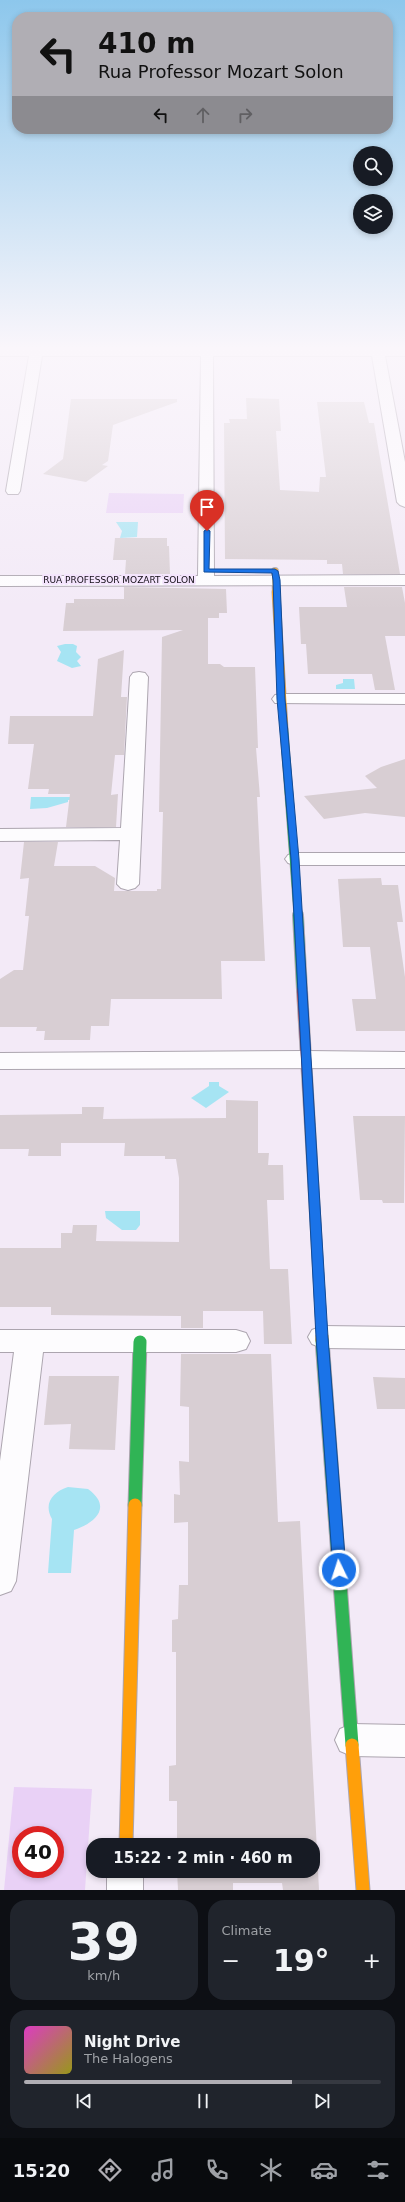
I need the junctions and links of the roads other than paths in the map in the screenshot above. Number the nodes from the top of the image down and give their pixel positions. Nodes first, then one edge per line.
1 (22, 434) edge
2 (207, 434) edge
3 (393, 434) edge
4 (13, 491) dead end
5 (405, 502) edge
6 (405, 571) edge
7 (0, 574) edge
8 (206, 575) junction
9 (275, 576) junction
10 (405, 580) edge
11 (139, 677) dead end
12 (281, 699) junction
13 (405, 699) edge
14 (132, 834) junction
15 (0, 835) edge
16 (295, 859) junction
17 (405, 859) edge
18 (128, 884) dead end
19 (306, 1058) junction
20 (405, 1060) edge
21 (0, 1061) edge
22 (322, 1337) junction
23 (405, 1338) edge
24 (0, 1341) edge
25 (30, 1341) junction
26 (236, 1341) dead end
27 (140, 1342) junction
28 (0, 1581) edge
29 (352, 1740) junction
30 (405, 1741) edge
31 (126, 1838) edge
32 (125, 1878) edge
33 (125, 1890) edge
34 (363, 1890) edge

1 - 4 street
2 - 8 street
3 - 5 street
6 - 9 street, RUA PROFESSOR MOZART SOLON
7 - 8 street, RUA PROFESSOR MOZART SOLON
8 - 9 street, RUA PROFESSOR MOZART SOLON
9 - 10 street, RUA PROFESSOR MOZART SOLON
9 - 12 street
11 - 14 street
12 - 13 street
12 - 16 street
14 - 15 street
14 - 18 street
16 - 17 street
16 - 19 street
19 - 20 street
19 - 21 street
19 - 22 street
22 - 23 street
22 - 29 street
24 - 25 street
25 - 27 street
25 - 28 street
26 - 27 street
27 - 31 street
29 - 30 street
29 - 34 street
32 - 33 street

